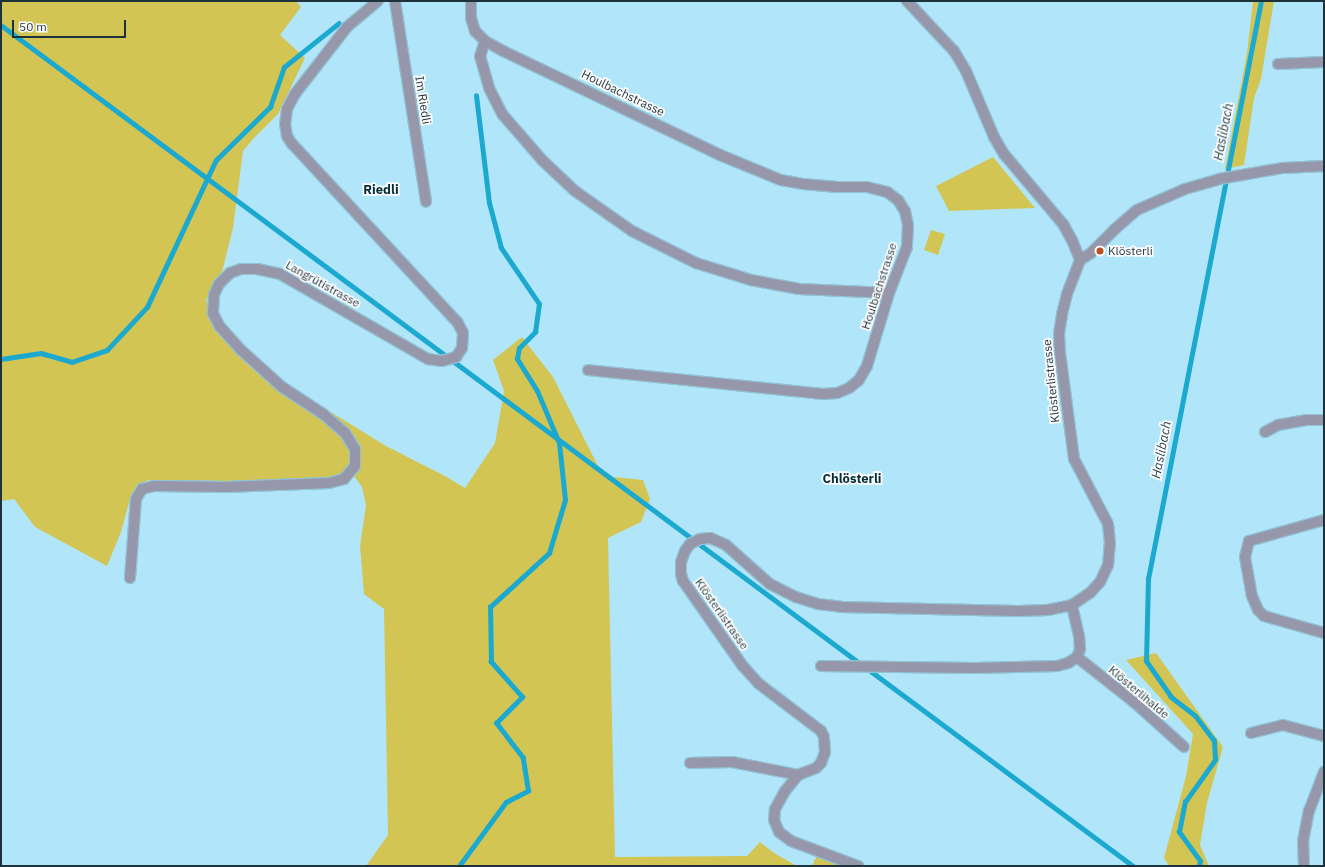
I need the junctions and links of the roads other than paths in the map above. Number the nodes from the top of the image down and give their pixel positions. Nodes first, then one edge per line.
1 (378, 1) edge
2 (395, 1) edge
3 (471, 1) edge
4 (907, 1) edge
5 (485, 41) junction
6 (1324, 62) edge
7 (1278, 64) dead end
8 (1324, 166) edge
9 (426, 202) dead end
10 (1080, 260) junction
11 (889, 293) junction
12 (588, 370) dead end
13 (1324, 420) edge
14 (1265, 432) dead end
15 (1324, 520) edge
16 (130, 578) dead end
17 (1072, 605) junction
18 (1324, 633) edge
19 (1077, 657) junction
20 (821, 666) dead end
21 (1251, 733) dead end
22 (1324, 736) edge
23 (1184, 747) dead end
24 (690, 763) dead end
25 (1324, 772) edge
26 (798, 774) junction
27 (858, 866) edge
28 (1304, 866) edge

1 - 16 street, Langrütistrasse
2 - 9 street, Im Riedli
3 - 5 street, Houlbachstrasse
4 - 10 street
5 - 11 street
5 - 11 street, Houlbachstrasse
6 - 7 street
8 - 10 street
10 - 17 street, Klösterlistrasse
11 - 12 street, Houlbachstrasse
13 - 14 street
15 - 18 street
17 - 19 street
17 - 26 street, Klösterlistrasse
19 - 20 street
19 - 23 street, Klösterlihalde
21 - 22 street
24 - 26 street
25 - 28 street
26 - 27 street

